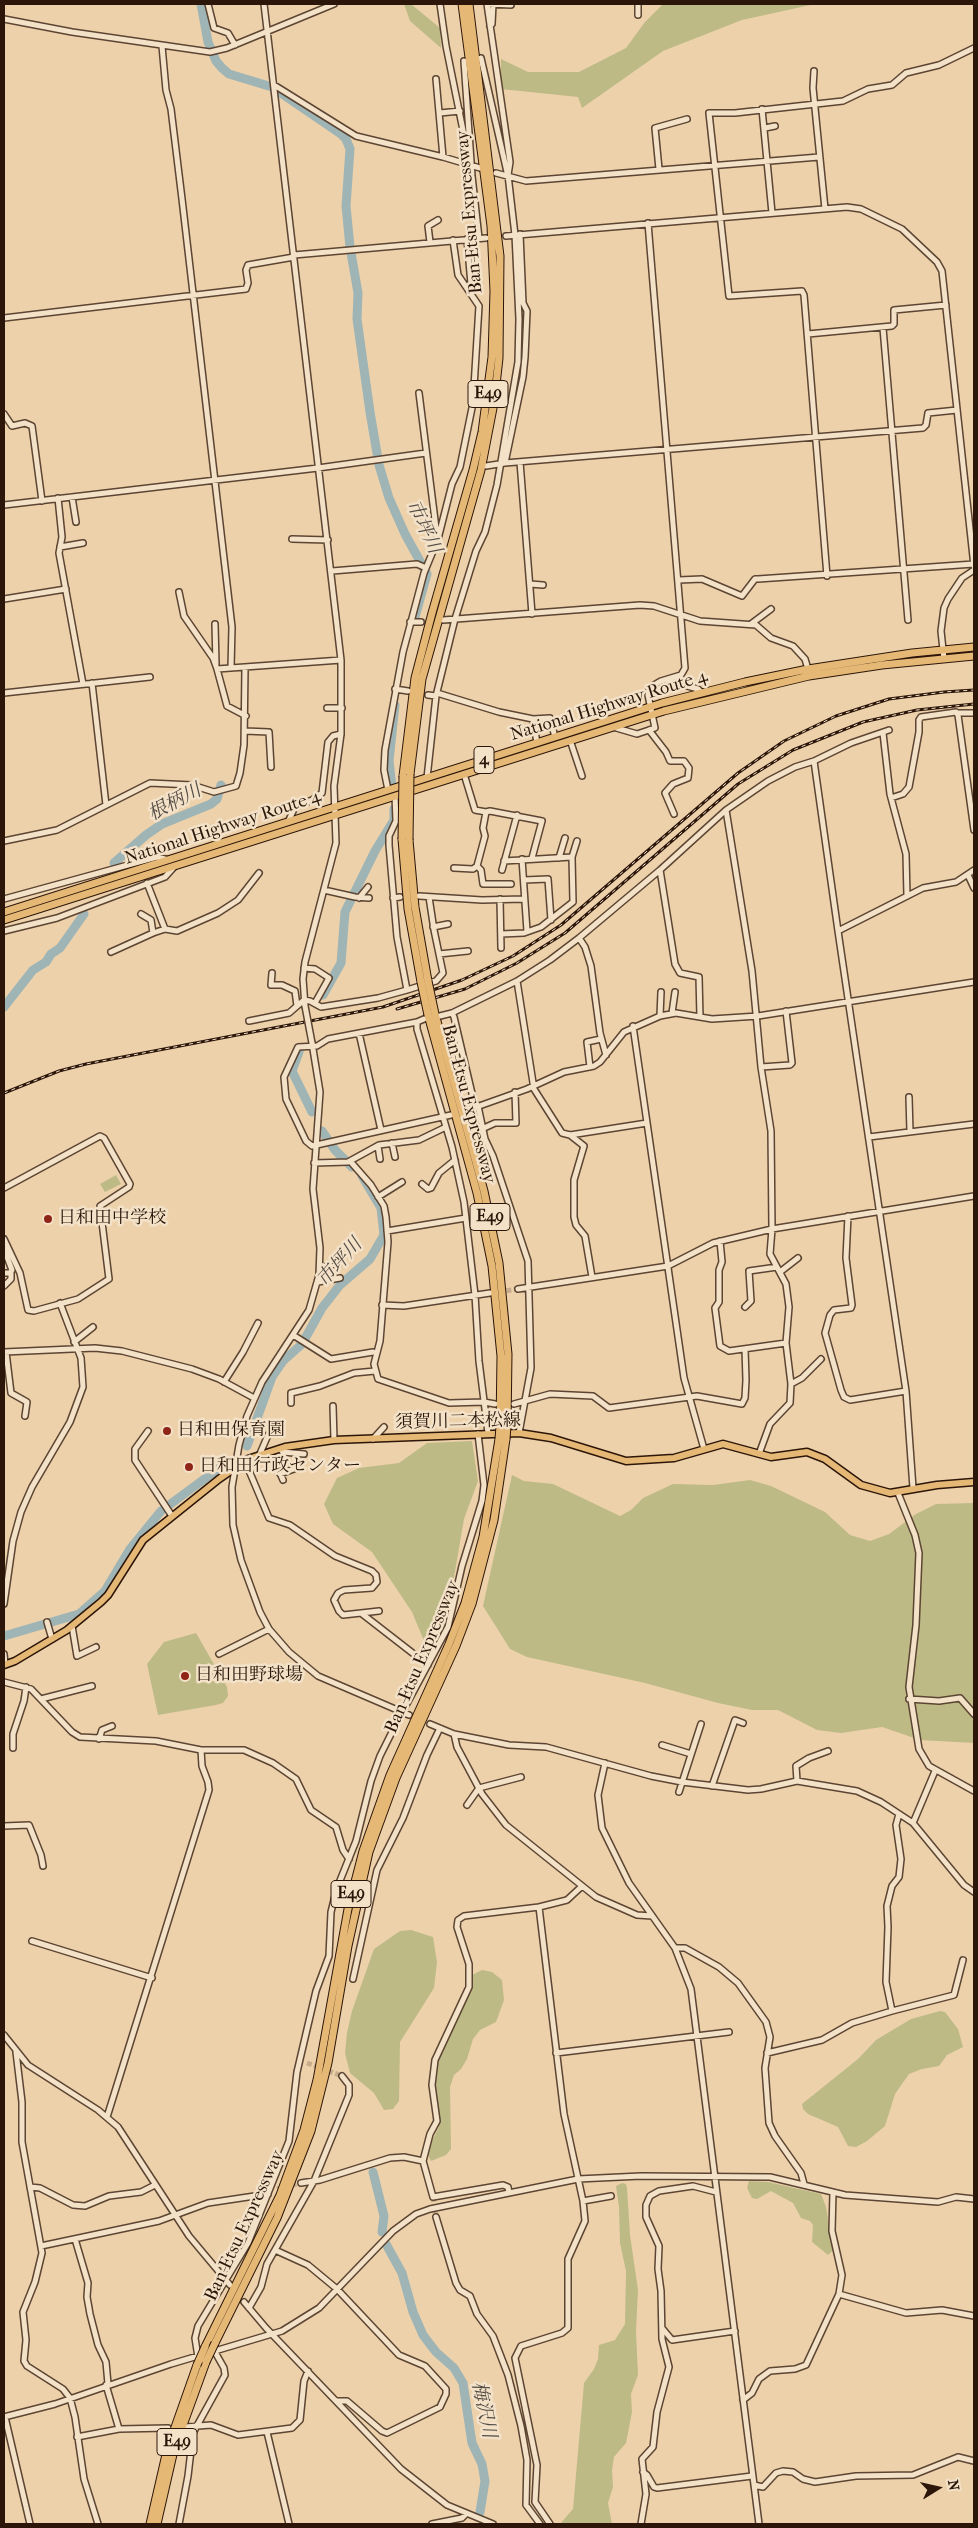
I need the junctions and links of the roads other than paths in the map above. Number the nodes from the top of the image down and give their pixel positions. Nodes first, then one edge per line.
1 (208, 4) edge
2 (264, 4) edge
3 (334, 4) edge
4 (440, 4) edge
5 (462, 4) edge
6 (469, 4) edge
7 (490, 4) edge
8 (638, 4) edge
9 (511, 5) edge
10 (638, 14) dead end
11 (4, 19) edge
12 (267, 30) junction
13 (235, 45) junction
14 (162, 46) junction
15 (974, 48) edge
16 (481, 58) dead end
17 (464, 61) dead end
18 (814, 71) dead end
19 (436, 79) dead end
20 (274, 85) junction
21 (814, 103) junction
22 (762, 109) junction
23 (460, 111) junction
24 (440, 113) junction
25 (687, 119) dead end
26 (776, 126) dead end
27 (765, 128) junction
28 (443, 157) junction
29 (819, 157) junction
30 (767, 161) junction
31 (714, 164) junction
32 (472, 167) junction
33 (480, 168) dead end
34 (659, 169) junction
35 (496, 173) dead end
36 (508, 175) junction
37 (825, 209) junction
38 (772, 213) junction
39 (720, 217) junction
40 (438, 220) dead end
41 (648, 224) junction
42 (518, 235) junction
43 (506, 236) dead end
44 (479, 238) junction
45 (486, 238) dead end
46 (467, 239) junction
47 (453, 240) junction
48 (430, 242) junction
49 (294, 256) junction
50 (471, 284) dead end
51 (192, 296) junction
52 (946, 305) junction
53 (4, 318) edge
54 (883, 328) junction
55 (808, 334) junction
56 (419, 393) dead end
57 (957, 410) junction
58 (4, 414) edge
59 (891, 431) junction
60 (816, 437) junction
61 (668, 450) junction
62 (426, 453) junction
63 (520, 462) junction
64 (503, 464) junction
65 (486, 466) dead end
66 (460, 467) junction
67 (466, 467) dead end
68 (318, 468) junction
69 (213, 480) junction
70 (72, 497) junction
71 (58, 498) junction
72 (42, 500) junction
73 (4, 505) edge
74 (971, 510) edge
75 (76, 522) dead end
76 (292, 539) dead end
77 (438, 539) junction
78 (328, 540) junction
79 (84, 544) dead end
80 (60, 547) junction
81 (974, 565) edge
82 (426, 568) junction
83 (332, 570) junction
84 (904, 570) junction
85 (974, 570) edge
86 (827, 576) junction
87 (678, 580) junction
88 (530, 584) junction
89 (542, 585) dead end
90 (66, 589) junction
91 (179, 592) dead end
92 (4, 599) edge
93 (771, 609) dead end
94 (532, 614) junction
95 (680, 616) junction
96 (455, 619) junction
97 (443, 620) tunnel mouth
98 (908, 620) dead end
99 (410, 622) junction
100 (421, 622) tunnel mouth
101 (215, 624) dead end
102 (750, 624) junction
103 (974, 647) edge
104 (943, 649) junction
105 (974, 656) edge
106 (944, 659) junction
107 (341, 660) junction
108 (217, 667) junction
109 (231, 668) junction
110 (245, 668) junction
111 (808, 669) junction
112 (150, 677) dead end
113 (665, 680) junction
114 (92, 682) junction
115 (83, 684) junction
116 (396, 689) junction
117 (408, 691) dead end
118 (702, 692) junction
119 (4, 693) edge
120 (428, 695) dead end
121 (437, 695) junction
122 (650, 707) junction
123 (327, 708) dead end
124 (342, 708) junction
125 (957, 713) junction
126 (974, 713) edge
127 (652, 715) junction
128 (246, 716) junction
129 (533, 718) junction
130 (613, 727) junction
131 (649, 730) junction
132 (245, 731) junction
133 (341, 734) junction
134 (556, 737) junction
135 (570, 740) junction
136 (537, 743) junction
137 (814, 761) junction
138 (271, 767) dead end
139 (464, 774) junction
140 (407, 775) junction
141 (582, 776) dead end
142 (427, 778) junction
143 (388, 790) junction
144 (396, 796) junction
145 (891, 798) junction
146 (106, 805) junction
147 (335, 807) junction
148 (726, 810) junction
149 (486, 812) junction
150 (674, 814) dead end
151 (336, 815) junction
152 (517, 815) junction
153 (288, 822) junction
154 (974, 830) edge
155 (565, 838) dead end
156 (4, 841) edge
157 (577, 841) dead end
158 (572, 857) junction
159 (532, 858) junction
160 (560, 858) junction
161 (522, 859) junction
162 (504, 861) junction
163 (172, 864) junction
164 (477, 866) junction
165 (454, 868) dead end
166 (502, 870) dead end
167 (660, 870) junction
168 (974, 870) edge
169 (258, 873) dead end
170 (968, 875) junction
171 (524, 880) junction
172 (146, 883) junction
173 (511, 884) dead end
174 (368, 887) dead end
175 (974, 888) edge
176 (324, 890) junction
177 (419, 896) dead end
178 (429, 896) junction
179 (907, 896) junction
180 (400, 897) dead end
181 (359, 898) junction
182 (369, 898) dead end
183 (393, 898) junction
184 (500, 899) junction
185 (524, 899) junction
186 (4, 900) edge
187 (4, 912) edge
188 (141, 914) dead end
189 (4, 920) edge
190 (551, 920) junction
191 (448, 924) dead end
192 (433, 927) junction
193 (165, 929) junction
194 (527, 931) junction
195 (838, 931) junction
196 (4, 932) edge
197 (153, 933) junction
198 (501, 934) junction
199 (579, 938) junction
200 (501, 948) dead end
201 (468, 951) dead end
202 (111, 952) dead end
203 (439, 954) junction
204 (304, 968) junction
205 (272, 973) dead end
206 (517, 981) junction
207 (974, 982) edge
208 (407, 990) junction
209 (660, 992) dead end
210 (675, 992) dead end
211 (849, 1000) junction
212 (305, 1003) junction
213 (315, 1003) junction
214 (298, 1006) junction
215 (786, 1011) junction
216 (452, 1013) junction
217 (672, 1013) junction
218 (432, 1016) junction
219 (660, 1016) junction
220 (700, 1016) junction
221 (758, 1016) junction
222 (249, 1021) dead end
223 (417, 1022) junction
224 (633, 1026) junction
225 (359, 1034) junction
226 (601, 1039) junction
227 (312, 1044) junction
228 (606, 1055) junction
229 (590, 1067) junction
230 (761, 1067) junction
231 (533, 1085) junction
232 (515, 1092) junction
233 (909, 1097) dead end
234 (478, 1106) junction
235 (468, 1110) dead end
236 (452, 1115) dead end
237 (443, 1117) junction
238 (647, 1123) junction
239 (974, 1124) edge
240 (446, 1127) junction
241 (484, 1128) junction
242 (381, 1130) junction
243 (910, 1132) junction
244 (569, 1135) junction
245 (869, 1137) junction
246 (392, 1143) junction
247 (316, 1145) junction
248 (378, 1146) junction
249 (395, 1157) dead end
250 (380, 1159) dead end
251 (455, 1160) junction
252 (350, 1161) junction
253 (314, 1163) junction
254 (402, 1182) dead end
255 (422, 1184) dead end
256 (4, 1188) edge
257 (974, 1196) edge
258 (378, 1197) junction
259 (879, 1210) junction
260 (848, 1216) junction
261 (466, 1218) junction
262 (772, 1229) junction
263 (387, 1231) junction
264 (4, 1239) edge
265 (720, 1241) junction
266 (4, 1249) edge
267 (798, 1258) dead end
268 (339, 1263) dead end
269 (668, 1266) junction
270 (320, 1268) junction
271 (778, 1269) junction
272 (4, 1273) edge
273 (11, 1273) junction
274 (592, 1277) junction
275 (340, 1278) dead end
276 (318, 1282) junction
277 (4, 1286) edge
278 (528, 1288) junction
279 (518, 1289) tunnel mouth
280 (490, 1293) dead end
281 (475, 1295) junction
282 (60, 1303) junction
283 (382, 1305) junction
284 (745, 1307) dead end
285 (258, 1323) dead end
286 (93, 1327) dead end
287 (293, 1335) junction
288 (74, 1342) junction
289 (786, 1343) junction
290 (745, 1349) junction
291 (77, 1350) junction
292 (5, 1352) edge
293 (373, 1352) dead end
294 (821, 1359) dead end
295 (375, 1371) junction
296 (224, 1382) junction
297 (791, 1384) junction
298 (906, 1391) junction
299 (689, 1397) junction
300 (254, 1398) junction
301 (484, 1402) junction
302 (291, 1403) dead end
303 (525, 1403) junction
304 (496, 1404) dead end
305 (514, 1404) dead end
306 (333, 1406) dead end
307 (25, 1416) dead end
308 (384, 1427) dead end
309 (148, 1431) dead end
310 (488, 1433) junction
311 (478, 1434) junction
312 (519, 1434) junction
313 (268, 1436) dead end
314 (373, 1439) junction
315 (503, 1439) junction
316 (334, 1440) junction
317 (280, 1449) junction
318 (704, 1449) junction
319 (304, 1454) dead end
320 (759, 1454) junction
321 (261, 1455) junction
322 (245, 1461) junction
323 (236, 1467) junction
324 (294, 1470) dead end
325 (280, 1474) junction
326 (283, 1480) dead end
327 (974, 1482) edge
328 (913, 1488) junction
329 (898, 1493) junction
330 (172, 1516) junction
331 (4, 1604) edge
332 (379, 1612) dead end
333 (361, 1613) junction
334 (47, 1622) dead end
335 (72, 1626) junction
336 (269, 1629) junction
337 (52, 1639) junction
338 (96, 1648) dead end
339 (4, 1654) edge
340 (219, 1654) dead end
341 (4, 1665) edge
342 (428, 1665) junction
343 (4, 1682) edge
344 (92, 1686) dead end
345 (26, 1687) junction
346 (41, 1699) junction
347 (909, 1699) junction
348 (406, 1713) junction
349 (974, 1714) edge
350 (743, 1722) dead end
351 (430, 1724) dead end
352 (701, 1724) dead end
353 (112, 1726) dead end
354 (440, 1728) junction
355 (454, 1734) junction
356 (99, 1739) junction
357 (662, 1745) dead end
358 (13, 1748) dead end
359 (202, 1750) junction
360 (828, 1751) dead end
361 (691, 1754) junction
362 (605, 1763) junction
363 (935, 1770) junction
364 (521, 1777) dead end
365 (797, 1781) junction
366 (682, 1782) junction
367 (712, 1786) junction
368 (479, 1788) junction
369 (974, 1790) edge
370 (679, 1792) dead end
371 (467, 1805) dead end
372 (899, 1814) junction
373 (913, 1823) junction
374 (4, 1826) edge
375 (349, 1859) junction
376 (43, 1866) dead end
377 (581, 1887) junction
378 (974, 1892) edge
379 (334, 1899) junction
380 (345, 1902) dead end
381 (539, 1907) junction
382 (652, 1916) junction
383 (32, 1941) dead end
384 (675, 1948) junction
385 (963, 1960) dead end
386 (152, 1978) junction
387 (353, 1979) dead end
388 (892, 2011) junction
389 (730, 2032) dead end
390 (4, 2035) edge
391 (698, 2036) junction
392 (16, 2052) junction
393 (556, 2053) junction
394 (767, 2053) junction
395 (300, 2061) junction
396 (307, 2063) tunnel mouth
397 (342, 2076) dead end
398 (107, 2117) junction
399 (423, 2161) junction
400 (714, 2178) junction
401 (578, 2179) junction
402 (314, 2181) junction
403 (301, 2183) tunnel mouth
404 (804, 2184) junction
405 (155, 2185) junction
406 (30, 2187) junction
407 (277, 2189) tunnel mouth
408 (269, 2191) junction
409 (716, 2192) junction
410 (833, 2192) junction
411 (509, 2193) junction
412 (611, 2196) dead end
413 (974, 2199) edge
414 (583, 2201) junction
415 (174, 2215) junction
416 (436, 2218) tunnel mouth
417 (75, 2239) junction
418 (41, 2246) junction
419 (275, 2250) junction
420 (224, 2278) junction
421 (230, 2285) dead end
422 (337, 2289) junction
423 (839, 2294) junction
424 (244, 2302) dead end
425 (249, 2308) junction
426 (974, 2316) edge
427 (662, 2328) junction
428 (735, 2331) junction
429 (274, 2335) junction
430 (215, 2352) junction
431 (197, 2361) junction
432 (308, 2371) junction
433 (107, 2385) junction
434 (70, 2398) junction
435 (743, 2400) junction
436 (337, 2401) junction
437 (4, 2417) edge
438 (196, 2426) junction
439 (186, 2427) dead end
440 (168, 2428) dead end
441 (119, 2429) junction
442 (267, 2432) junction
443 (77, 2437) junction
444 (974, 2461) edge
445 (643, 2472) junction
446 (752, 2476) junction
447 (754, 2485) junction
448 (466, 2514) junction
449 (30, 2524) edge
450 (98, 2524) edge
451 (150, 2524) edge
452 (157, 2524) edge
453 (179, 2524) edge
454 (289, 2524) edge
455 (432, 2524) edge
456 (493, 2524) edge
457 (540, 2524) edge
458 (550, 2524) edge
459 (641, 2524) edge
460 (759, 2524) edge

1 - 13 street
2 - 12 street
3 - 12 street
4 - 23 street
5 - 140 highway, Ban-Etsu Expressway / E49
6 - 140 highway, Ban-Etsu Expressway / E49
7 - 9 street
7 - 36 street
8 - 10 street
11 - 14 street
12 - 13 street
12 - 20 street
13 - 14 street
14 - 51 street
15 - 21 street
16 - 36 street
17 - 32 street
18 - 21 street
19 - 24 street
20 - 28 street
20 - 49 street
21 - 22 street
21 - 29 street
22 - 27 street
22 - 31 street
23 - 24 street
23 - 32 street
24 - 28 street
25 - 34 street
26 - 27 street
27 - 30 street
28 - 32 street
29 - 30 street
29 - 37 street
30 - 31 street
30 - 38 street
31 - 34 street
31 - 39 street
32 - 33 street
32 - 44 street
34 - 36 street
35 - 36 street
36 - 42 street
37 - 38 street
37 - 52 street
38 - 39 street
39 - 41 street
39 - 55 street
40 - 48 street
41 - 42 street
41 - 61 street
42 - 43 street
42 - 64 street
42 - 64 street
44 - 45 street
44 - 46 street
46 - 47 street
46 - 50 street
47 - 48 street
47 - 66 street
48 - 49 street
49 - 51 street
49 - 68 street
51 - 53 street
51 - 69 street
52 - 54 street
52 - 57 street
54 - 55 street
54 - 59 street
55 - 60 street
56 - 62 street
57 - 59 street
57 - 74 street
58 - 72 street
59 - 60 street
59 - 84 street
60 - 61 street
60 - 86 street
61 - 63 street
61 - 87 street
62 - 68 street
62 - 77 street
63 - 64 street
63 - 88 street
64 - 65 street
64 - 96 street
66 - 67 street
66 - 77 street
68 - 69 street
68 - 78 street
69 - 70 street
69 - 109 street
70 - 71 street
70 - 75 street
71 - 72 street
71 - 80 street
72 - 73 street
74 - 81 street
76 - 78 street
77 - 82 street
78 - 83 street
79 - 80 street
80 - 90 street
81 - 84 street
82 - 83 street
82 - 99 street
83 - 107 street
84 - 86 street
84 - 98 street
85 - 104 street
86 - 87 street
87 - 95 street
88 - 89 street
88 - 94 street
90 - 92 street
90 - 115 street
91 - 108 street
93 - 102 street
94 - 95 street
94 - 96 street
95 - 102 street
95 - 113 street
96 - 97 street
96 - 121 street
99 - 100 street
99 - 116 street
101 - 108 street
102 - 111 street
103 - 104 highway, National Highway Route 4 / 4
104 - 106 street
104 - 111 highway, National Highway Route 4 / 4
105 - 106 highway, National Highway Route 4 / 4
106 - 127 highway, National Highway Route 4 / 4
107 - 110 street
107 - 124 street
108 - 109 street
108 - 128 street
109 - 110 street
110 - 128 street
111 - 118 highway, National Highway Route 4 / 4
112 - 114 street
113 - 118 street
113 - 122 street
114 - 115 street
114 - 146 street
115 - 119 street
116 - 117 street
116 - 143 street
118 - 122 highway, National Highway Route 4 / 4
120 - 121 street
121 - 129 street
121 - 142 street
122 - 127 street
122 - 134 highway, National Highway Route 4 / 4
123 - 124 street
124 - 133 street
125 - 126 street
125 - 145 street
125 - 154 street
127 - 130 highway, National Highway Route 4 / 4
127 - 131 street
128 - 132 street
129 - 134 street
129 - 136 street
130 - 131 street
130 - 135 highway, National Highway Route 4 / 4
131 - 150 street
132 - 138 street
132 - 146 street
133 - 147 street
133 - 153 street
134 - 136 highway, National Highway Route 4 / 4
135 - 139 highway, National Highway Route 4 / 4
135 - 141 street
136 - 142 highway, National Highway Route 4 / 4
137 - 145 street
137 - 148 street
137 - 195 street
139 - 144 highway, National Highway Route 4 / 4
139 - 149 street
140 - 218 highway, Ban-Etsu Expressway / E49, bridge
142 - 143 highway, National Highway Route 4 / 4
143 - 147 highway, National Highway Route 4 / 4
144 - 151 highway, National Highway Route 4 / 4
144 - 183 street
145 - 179 street
146 - 156 street
147 - 151 street
147 - 153 highway, National Highway Route 4 / 4
148 - 167 street
148 - 221 street
149 - 152 street
149 - 164 street
151 - 163 highway, National Highway Route 4 / 4
151 - 176 street
152 - 159 street
152 - 162 street
153 - 163 highway, National Highway Route 4 / 4
155 - 160 street
157 - 158 street
158 - 160 street
158 - 190 street
159 - 160 street
159 - 161 street
161 - 162 street
161 - 171 street
162 - 166 street
163 - 172 street
163 - 186 street
163 - 187 highway, National Highway Route 4 / 4
163 - 189 highway, National Highway Route 4 / 4
164 - 165 street
164 - 173 street
167 - 199 street
167 - 220 street
168 - 170 street
169 - 193 street
170 - 175 street
170 - 179 street
171 - 185 street
171 - 190 street
172 - 193 street
172 - 196 street
174 - 181 street
176 - 181 street
176 - 204 street
177 - 178 street
178 - 184 street
178 - 192 street
179 - 195 street
180 - 183 street
181 - 182 street
183 - 208 street
184 - 185 street
184 - 198 street
185 - 194 street
188 - 197 street
190 - 194 street
191 - 192 street
192 - 203 street
193 - 197 street
194 - 198 street
195 - 211 street
197 - 202 street
198 - 200 street
199 - 206 street
199 - 226 street
201 - 203 street
203 - 208 street
204 - 212 street
204 - 213 street
205 - 214 street
206 - 216 street
206 - 231 street
207 - 211 street
208 - 213 street
209 - 219 street
210 - 217 street
211 - 215 street
211 - 245 street
212 - 213 street
212 - 214 street
212 - 227 street, bridge
214 - 222 street
215 - 221 street
215 - 230 street
216 - 218 street
216 - 234 street
217 - 219 street
217 - 220 street
218 - 223 street
218 - 315 highway, Ban-Etsu Expressway / E49, bridge
219 - 224 street
220 - 221 street
221 - 230 street
223 - 225 street
223 - 237 street
224 - 228 street
224 - 238 street
225 - 227 street
225 - 242 street
226 - 228 street
226 - 229 street
227 - 247 street
227 - 247 street
228 - 229 street
229 - 231 street
230 - 262 street
231 - 232 street
231 - 244 street
232 - 234 street
232 - 241 street
233 - 243 street
234 - 235 street
234 - 241 street
236 - 237 street
237 - 240 street
237 - 242 street
238 - 244 street
238 - 269 street
239 - 243 street
240 - 246 street
240 - 251 street
241 - 278 street
242 - 247 street
243 - 245 street
244 - 274 street
245 - 259 street
246 - 248 street
246 - 249 street
247 - 253 street
248 - 250 street
248 - 252 street
251 - 255 street
251 - 261 street
252 - 253 street
252 - 258 street
253 - 270 street
254 - 258 street
256 - 282 street
257 - 259 street
258 - 263 street
259 - 260 street
259 - 298 street
260 - 262 street
260 - 298 street
261 - 263 street
261 - 281 street
262 - 265 street
262 - 271 street
263 - 283 street
264 - 282 street
265 - 269 street
265 - 290 street
266 - 273 street
267 - 271 street
268 - 270 street
269 - 274 street
269 - 299 street
270 - 276 street
271 - 284 street
271 - 289 street
272 - 273 street
273 - 277 street
274 - 278 street
275 - 276 street
276 - 287 street
278 - 279 street
278 - 303 street
280 - 281 street
281 - 283 street
281 - 301 street
282 - 288 street
283 - 295 street
285 - 296 street
286 - 288 street
287 - 293 street
287 - 300 street
288 - 291 street
289 - 290 street
289 - 297 street
290 - 299 street
291 - 292 street
291 - 296 street
291 - 331 street
292 - 307 street
294 - 297 street
295 - 301 street
295 - 302 street
296 - 300 street
297 - 320 street
298 - 328 street
299 - 303 street
299 - 318 street
300 - 323 street
301 - 304 street
301 - 310 street
303 - 305 street
303 - 312 street
306 - 316 street
308 - 314 street
309 - 330 street
310 - 311 main road, 須賀川二本松線
310 - 312 main road, 須賀川二本松線
311 - 314 main road, 須賀川二本松線
311 - 342 street
312 - 318 main road, 須賀川二本松線
313 - 321 street
314 - 316 main road, 須賀川二本松線
315 - 431 highway, Ban-Etsu Expressway / E49, bridge
315 - 452 highway, Ban-Etsu Expressway / E49, bridge
316 - 317 main road, 須賀川二本松線
317 - 319 street
317 - 321 main road, 須賀川二本松線
318 - 320 main road, 須賀川二本松線
320 - 329 main road, 須賀川二本松線
321 - 322 main road, 須賀川二本松線
321 - 325 street
322 - 323 main road, 須賀川二本松線
322 - 333 street
323 - 330 main road, 須賀川二本松線
323 - 336 street
324 - 325 street
325 - 326 street
327 - 328 main road, 須賀川二本松線
328 - 329 main road, 須賀川二本松線
329 - 347 street
330 - 335 main road, 須賀川二本松線
332 - 333 street
333 - 342 street
334 - 337 street
335 - 337 main road, 須賀川二本松線
335 - 338 street
336 - 340 street
336 - 348 street
337 - 341 main road, 須賀川二本松線
339 - 341 street
342 - 348 street
343 - 345 street
344 - 346 street
345 - 346 street
345 - 358 street
346 - 356 street
347 - 349 street
347 - 363 street
348 - 375 street
350 - 367 street
351 - 354 street
352 - 361 street
353 - 356 street
354 - 355 street
354 - 387 street
355 - 362 street
355 - 368 street
356 - 359 street
357 - 361 street
359 - 375 street
359 - 386 street
360 - 365 street
361 - 366 street
362 - 366 street
362 - 382 street
363 - 369 street
363 - 373 street
364 - 368 street
365 - 367 street
365 - 372 street
366 - 367 street
366 - 370 street
368 - 371 street
368 - 377 street
372 - 373 street
372 - 388 street
373 - 378 street
374 - 376 street
375 - 379 street
377 - 381 street
377 - 382 street
379 - 380 street
379 - 395 street
381 - 393 street
381 - 399 street
382 - 384 street
383 - 386 street
384 - 391 street
384 - 394 street
385 - 388 street
386 - 398 street
388 - 394 street
389 - 391 street
390 - 392 street
391 - 393 street
391 - 400 street
392 - 398 street
392 - 406 street
393 - 401 street
394 - 404 street
395 - 396 street
395 - 408 street
397 - 402 street
398 - 405 street
399 - 402 street
399 - 411 street
400 - 401 street
400 - 404 street
400 - 409 street
401 - 411 street
401 - 414 street
402 - 403 street
402 - 419 street
404 - 410 street
405 - 406 street
405 - 415 street
406 - 418 street
407 - 408 street
408 - 415 street
408 - 420 street
409 - 427 street
409 - 428 street
410 - 413 street
410 - 423 street
411 - 422 street
412 - 414 street
414 - 458 street
415 - 417 street
415 - 420 street
416 - 457 street
417 - 418 street
417 - 433 street
418 - 434 street
419 - 422 street
419 - 425 street
420 - 421 street
420 - 431 street
422 - 429 street
422 - 436 street
423 - 426 street
423 - 435 street
424 - 425 street
425 - 429 street
427 - 428 street
427 - 445 street
428 - 435 street
429 - 430 street
429 - 432 street
430 - 431 street
430 - 438 street
431 - 433 street
431 - 451 highway, Ban-Etsu Expressway / E49
432 - 436 street
432 - 442 street
433 - 434 street
433 - 441 street
434 - 437 street
434 - 443 street
435 - 446 street
436 - 448 street
437 - 449 street
438 - 439 street
438 - 442 street
438 - 453 street
440 - 441 street
441 - 443 street
442 - 454 street
443 - 450 street
444 - 447 street
445 - 446 street
445 - 459 street
446 - 447 street
447 - 460 street
448 - 455 street
448 - 456 street

